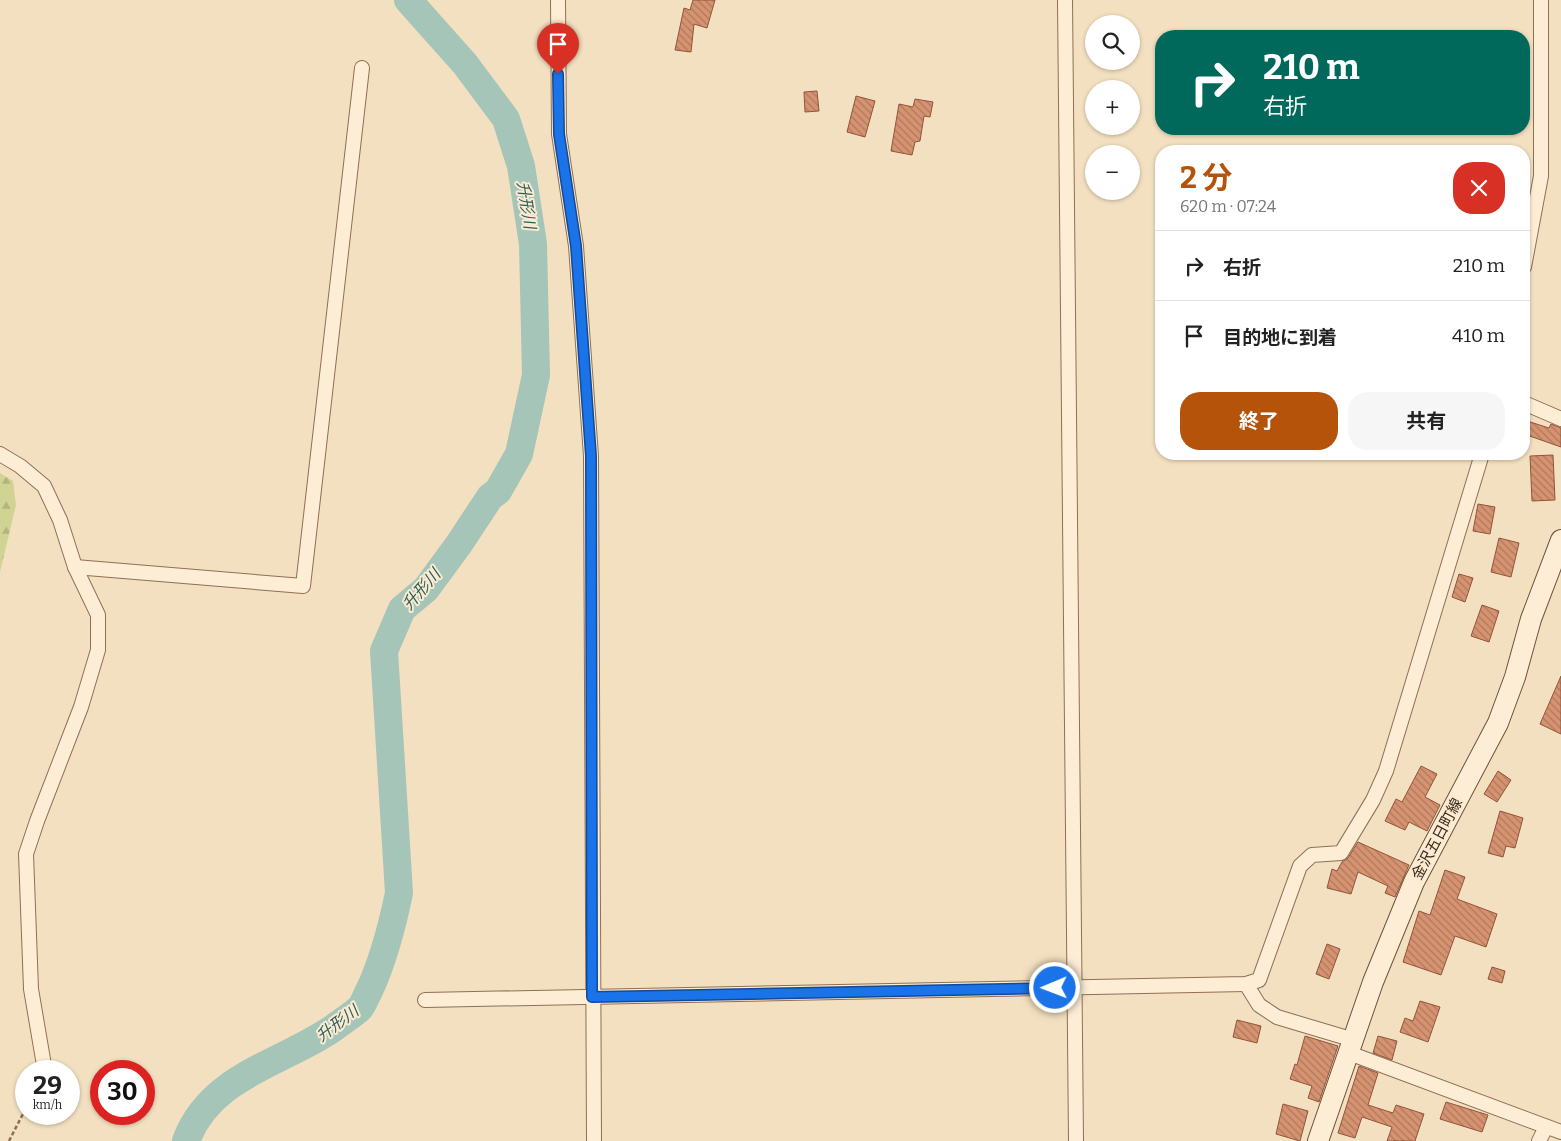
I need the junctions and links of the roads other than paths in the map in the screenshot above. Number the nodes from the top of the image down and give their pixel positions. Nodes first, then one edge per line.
1 (558, 0) edge
2 (1066, 0) edge
3 (1541, 0) edge
4 (362, 68) dead end
5 (1530, 235) edge
6 (1530, 406) edge
7 (1561, 419) edge
8 (0, 454) edge
9 (1480, 460) edge
10 (1561, 540) edge
11 (75, 567) junction
12 (1246, 984) junction
13 (1075, 987) junction
14 (592, 997) junction
15 (425, 1000) dead end
16 (1351, 1047) junction
17 (43, 1060) edge
18 (1546, 1127) junction
19 (1561, 1132) edge
20 (594, 1141) edge
21 (1076, 1141) edge
22 (1318, 1141) edge
23 (1539, 1141) edge

1 - 14 street
2 - 13 street
3 - 5 street
4 - 11 street
6 - 7 street
8 - 11 street
9 - 12 street
10 - 16 main road, 金沢五日町線
11 - 17 street
12 - 13 street
12 - 16 street
13 - 14 street
13 - 21 street
14 - 15 street
14 - 20 street
16 - 18 street
16 - 22 main road, 金沢五日町線
18 - 19 street
18 - 23 street

